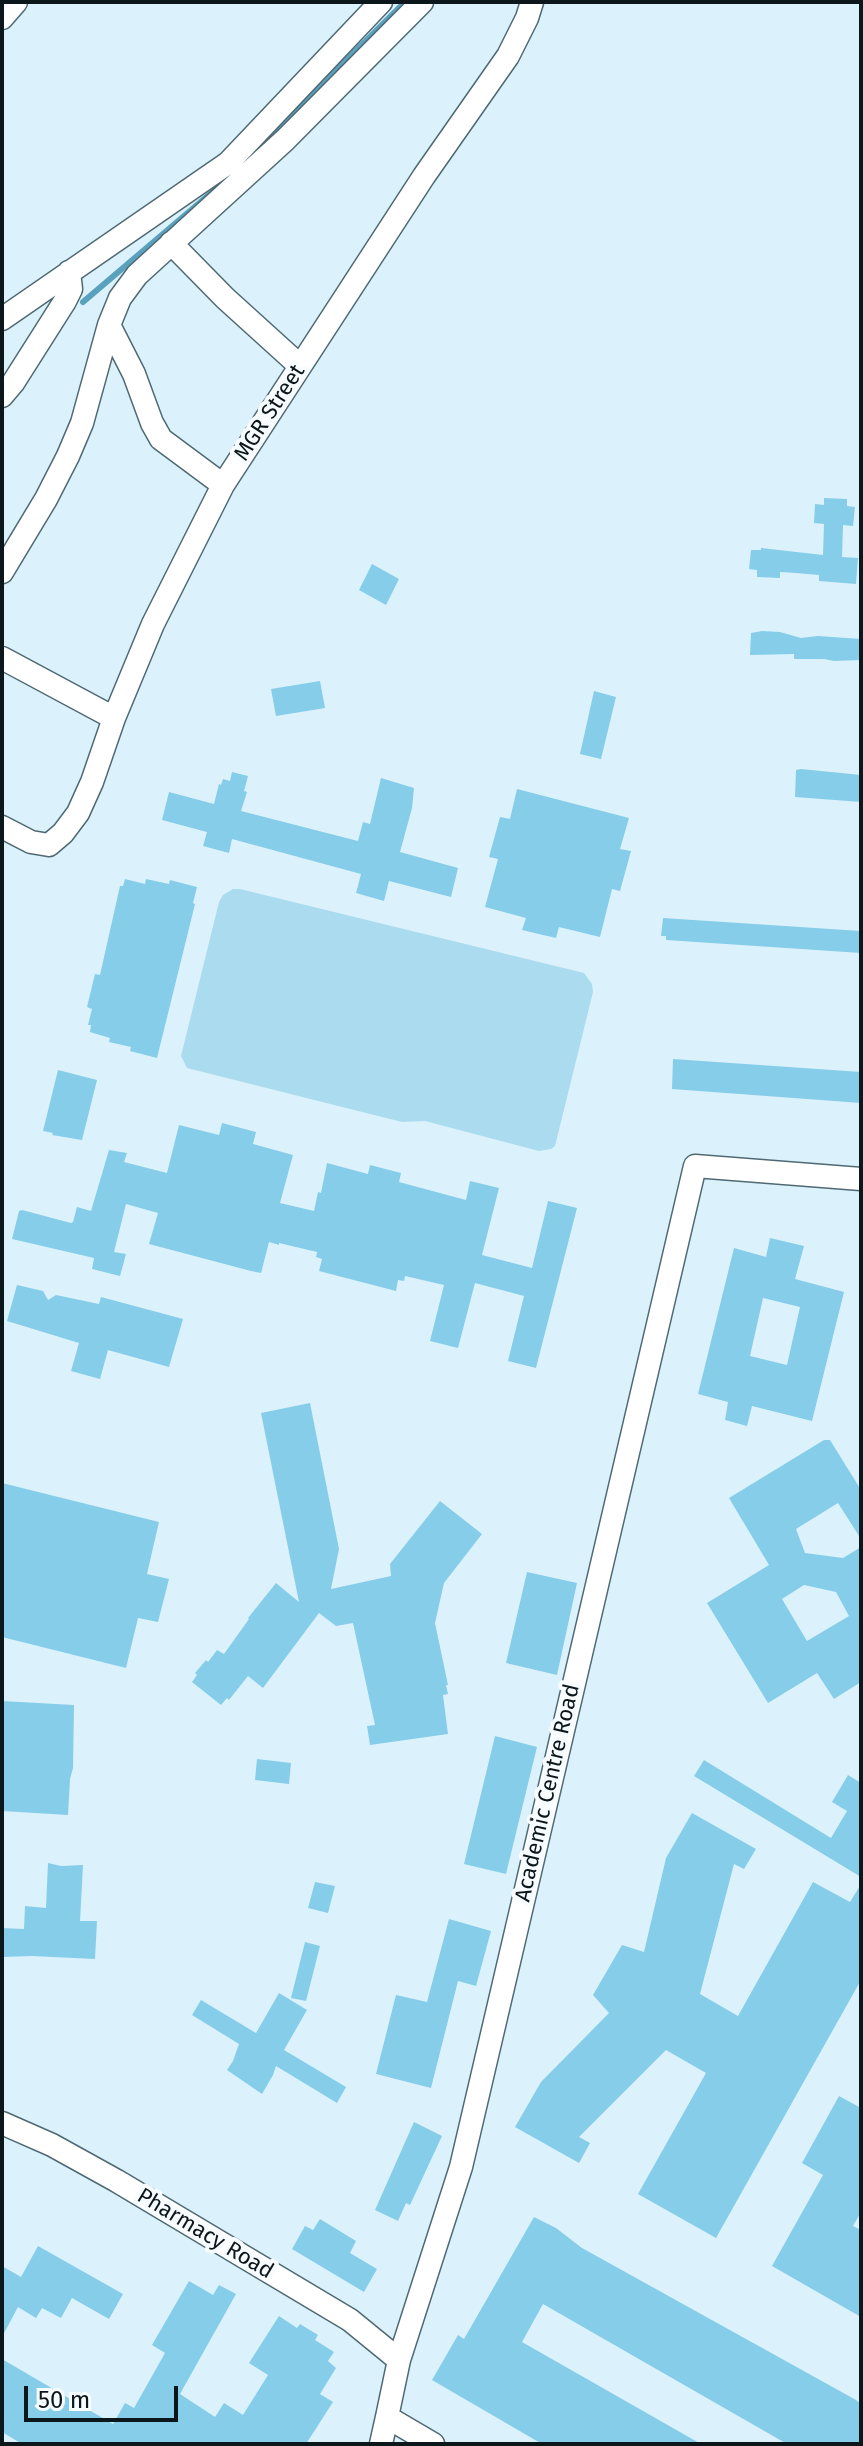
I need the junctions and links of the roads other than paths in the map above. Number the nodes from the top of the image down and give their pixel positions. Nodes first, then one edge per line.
1 (16, 2) edge
2 (381, 2) edge
3 (422, 2) edge
4 (532, 2) edge
5 (2, 18) edge
6 (171, 243) junction
7 (69, 272) junction
8 (2, 319) edge
9 (109, 325) junction
10 (300, 366) junction
11 (2, 396) edge
12 (223, 485) junction
13 (2, 572) edge
14 (2, 658) edge
15 (114, 718) junction
16 (2, 827) edge
17 (861, 1179) edge
18 (2, 2123) edge
19 (399, 2360) junction
20 (387, 2417) junction
21 (381, 2444) edge
22 (433, 2444) edge

1 - 5 street
2 - 7 street
3 - 6 street
4 - 10 street, MGR Street
6 - 9 street
6 - 10 street
7 - 8 street
7 - 11 street
9 - 12 street
9 - 13 street
10 - 12 street, MGR Street
12 - 15 street, MGR Street
14 - 15 street
15 - 16 street, MGR Street
17 - 19 street, Academic Centre Road
18 - 19 street, Pharmacy Road
19 - 20 street, Academic Centre Road
20 - 21 street, Academic Centre Road
20 - 22 street

